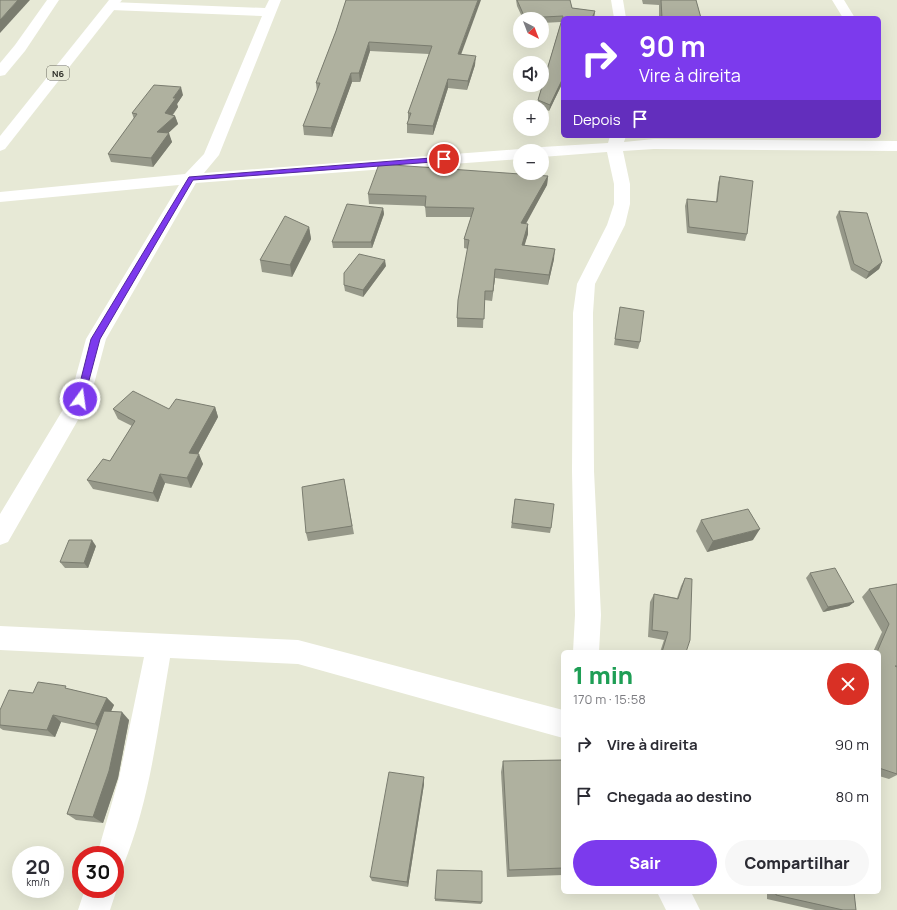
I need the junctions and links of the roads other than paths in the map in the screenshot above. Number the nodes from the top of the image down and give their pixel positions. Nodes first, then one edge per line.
1 (53, 0) edge
2 (617, 0) edge
3 (838, 0) edge
4 (114, 3) edge
5 (272, 6) edge
6 (620, 16) edge
7 (847, 16) edge
8 (0, 72) edge
9 (616, 141) edge
10 (876, 141) edge
11 (0, 146) edge
12 (897, 146) edge
13 (549, 151) edge
14 (513, 155) edge
15 (191, 178) junction
16 (0, 197) edge
17 (0, 535) edge
18 (0, 638) edge
19 (160, 646) junction
20 (586, 650) edge
21 (561, 723) edge
22 (115, 846) edge
23 (674, 894) edge
24 (98, 898) edge
25 (94, 910) edge
26 (684, 910) edge

1 - 8 main road
2 - 6 main road
3 - 7 main road
4 - 5 main road
4 - 11 main road, N6
5 - 15 main road
9 - 10 main road
9 - 13 main road
9 - 20 main road
10 - 12 main road
14 - 15 main road
15 - 16 main road
15 - 17 main road
18 - 19 main road
19 - 21 main road
19 - 22 main road
23 - 26 main road
24 - 25 main road

